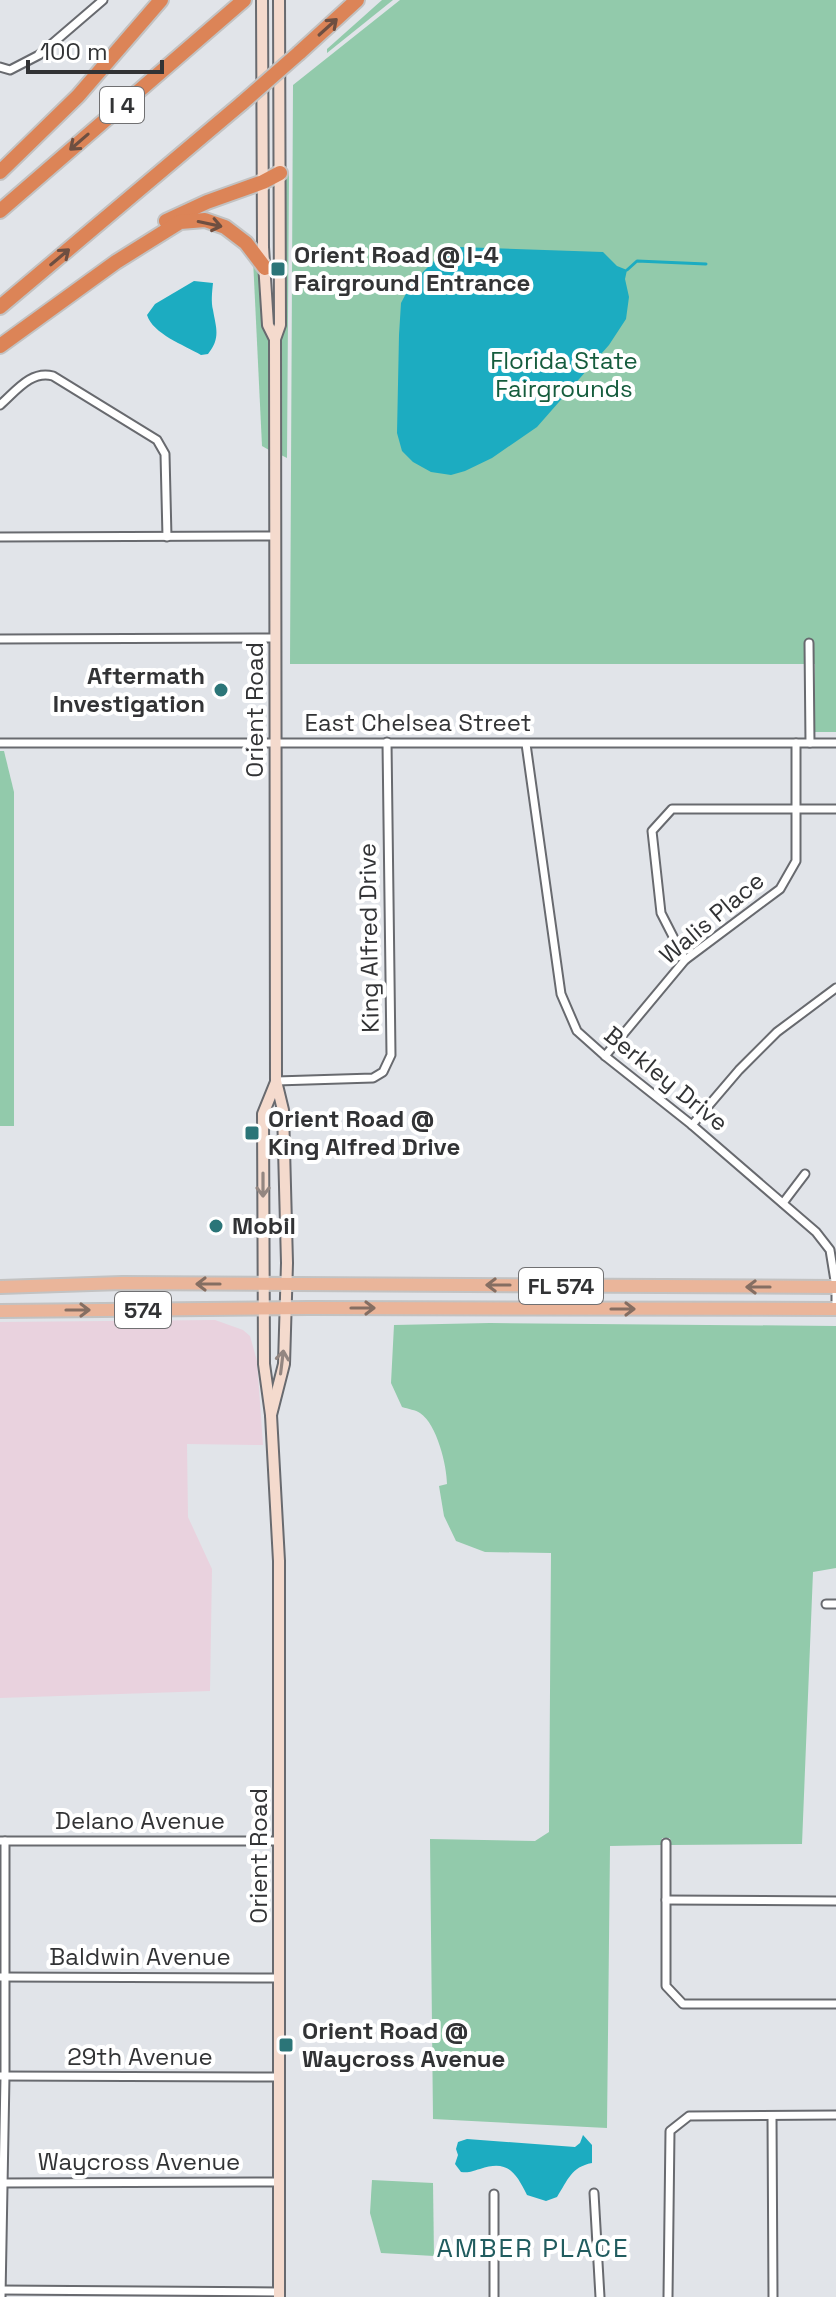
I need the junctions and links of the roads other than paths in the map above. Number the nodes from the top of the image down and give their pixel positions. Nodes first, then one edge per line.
1 (103, 0) edge
2 (161, 0) edge
3 (244, 0) edge
4 (262, 0) edge
5 (279, 0) edge
6 (357, 0) edge
7 (0, 67) edge
8 (0, 172) edge
9 (280, 173) junction
10 (263, 182) junction
11 (0, 211) edge
12 (116, 262) junction
13 (265, 268) junction
14 (0, 307) edge
15 (275, 339) junction
16 (0, 346) edge
17 (0, 405) edge
18 (275, 536) junction
19 (0, 537) edge
20 (167, 537) junction
21 (275, 638) junction
22 (0, 639) edge
23 (809, 643) dead end
24 (274, 742) junction
25 (387, 742) junction
26 (0, 743) edge
27 (796, 743) junction
28 (810, 743) junction
29 (836, 743) edge
30 (526, 744) junction
31 (796, 809) junction
32 (836, 809) edge
33 (685, 960) junction
34 (836, 988) edge
35 (605, 1056) junction
36 (276, 1081) junction
37 (692, 1125) junction
38 (805, 1174) dead end
39 (783, 1203) junction
40 (264, 1284) junction
41 (286, 1284) junction
42 (0, 1287) edge
43 (836, 1287) edge
44 (264, 1308) junction
45 (285, 1308) junction
46 (836, 1309) edge
47 (0, 1311) edge
48 (271, 1415) junction
49 (826, 1604) dead end
50 (836, 1604) edge
51 (3, 1841) edge
52 (279, 1841) junction
53 (666, 1843) dead end
54 (666, 1900) junction
55 (836, 1901) edge
56 (2, 1977) edge
57 (279, 1978) junction
58 (836, 2004) edge
59 (2, 2076) edge
60 (279, 2077) junction
61 (836, 2115) edge
62 (772, 2116) junction
63 (279, 2182) junction
64 (2, 2183) edge
65 (594, 2193) dead end
66 (494, 2194) dead end
67 (1, 2292) edge
68 (279, 2295) edge
69 (494, 2297) edge
70 (600, 2297) edge
71 (668, 2297) edge
72 (773, 2297) edge

1 - 7 street
2 - 8 highway
3 -> 11 highway, I 4
4 - 10 street, Orient Road
5 - 9 street, Orient Road
14 -> 6 highway, bridge
9 - 10 highway
9 - 15 street, Orient Road
10 - 12 highway
10 - 13 street, Orient Road
12 -> 13 highway
12 - 16 highway
13 - 15 street, Orient Road
15 - 18 street, Orient Road
17 - 20 street
18 - 20 street
18 - 21 street, Orient Road
19 - 20 street
21 - 22 street
21 - 24 street, Orient Road
23 - 28 street
24 - 25 street, East Chelsea Street
24 - 26 street, East Chelsea Street
24 - 36 street, Orient Road
25 - 30 street, East Chelsea Street
25 - 36 street, King Alfred Drive
27 - 28 street, East Chelsea Street
27 - 30 street, East Chelsea Street
27 - 31 street, Walis Place
28 - 29 street, East Chelsea Street
30 - 35 street, Berkley Drive
31 - 32 street
31 - 33 street, Walis Place
31 - 33 street
33 - 35 street, Walis Place
34 - 37 street
35 - 37 street, Berkley Drive
36 -> 40 street, Orient Road
36 - 41 street, Orient Road
37 - 39 street, Berkley Drive
38 - 39 street
39 - 43 street, Berkley Drive
40 - 41 main road, FL 574
40 -> 42 main road, FL 574
40 - 44 street, Orient Road
43 -> 41 main road, FL 574
41 - 45 street, Orient Road
43 - 46 street, Berkley Drive
44 - 45 main road, 574
47 -> 44 main road, 574
44 - 48 street, Orient Road
45 -> 46 main road, 574
48 -> 45 street, Orient Road
48 - 52 street, Orient Road
49 - 50 street
51 - 52 street, Delano Avenue
51 - 56 street
52 - 57 street, Orient Road
53 - 54 street
54 - 55 street
54 - 58 street
56 - 57 street, Baldwin Avenue
56 - 59 street
57 - 60 street, Orient Road
59 - 60 street, 29th Avenue
59 - 64 street
60 - 63 street, Orient Road
61 - 62 street
62 - 71 street
62 - 72 street
63 - 64 street, Waycross Avenue
63 - 68 street, Orient Road
64 - 67 street
65 - 70 street
66 - 69 street
67 - 68 street

